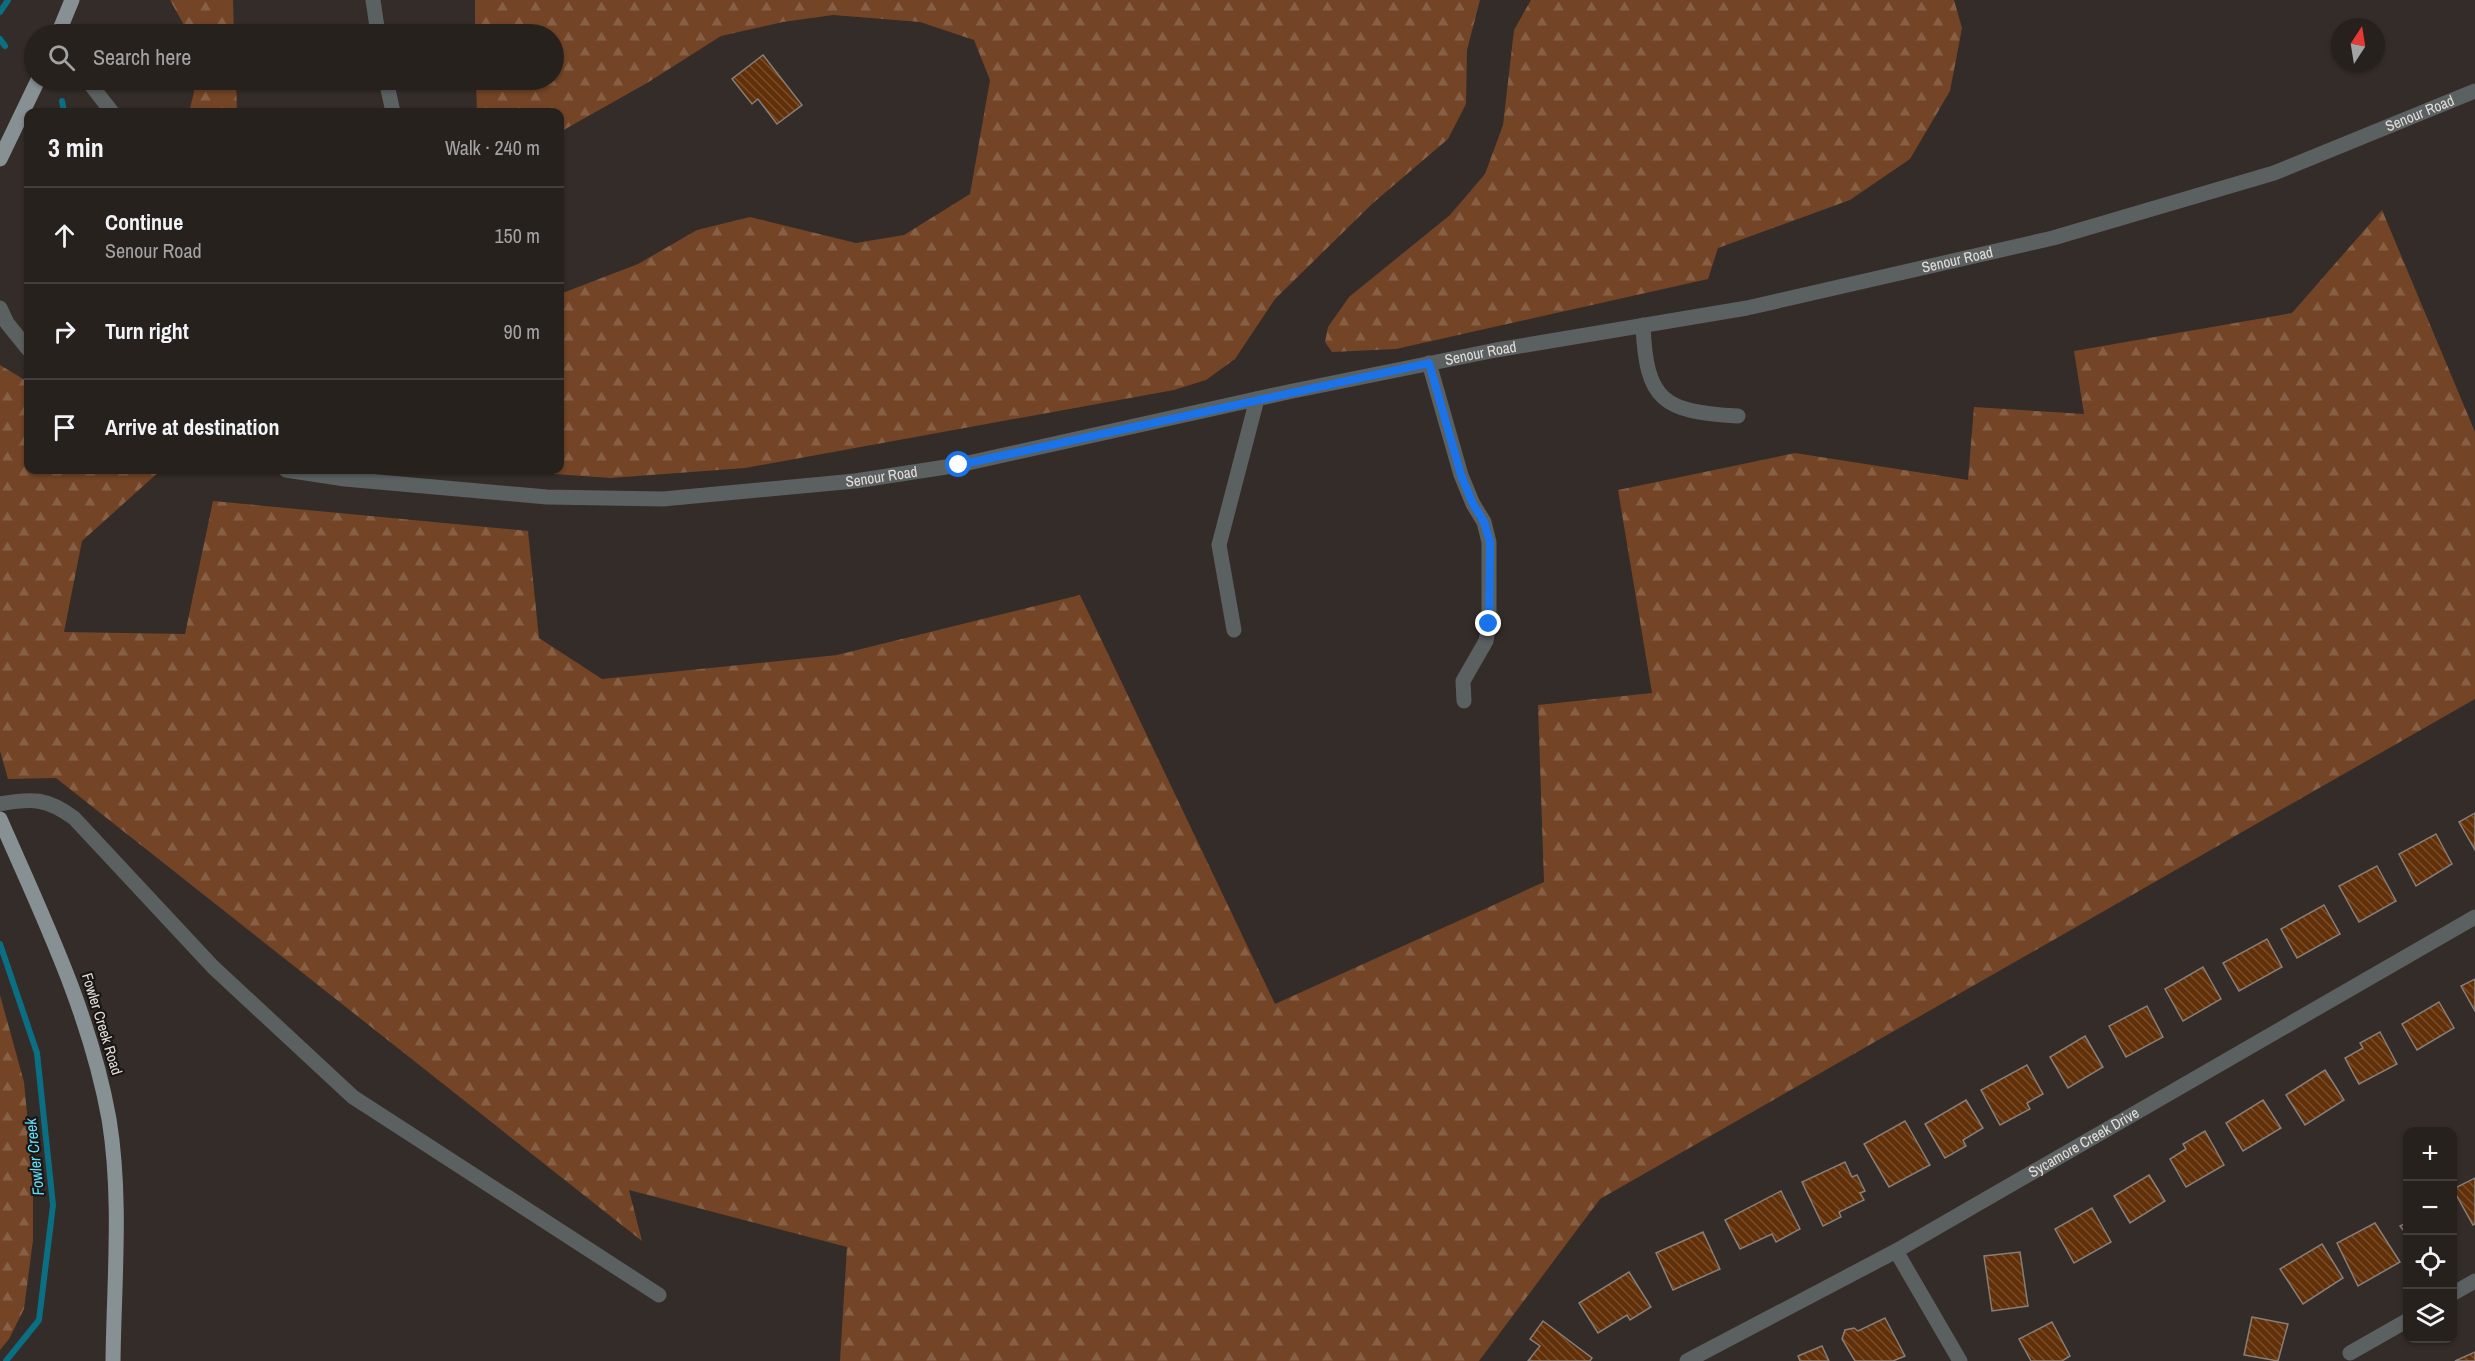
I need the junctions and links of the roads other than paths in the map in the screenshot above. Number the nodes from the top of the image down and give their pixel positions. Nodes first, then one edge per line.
1 (72, 0) edge
2 (373, 0) edge
3 (62, 24) edge
4 (377, 24) edge
5 (33, 90) edge
6 (95, 90) edge
7 (388, 90) edge
8 (2475, 91) edge
9 (25, 108) edge
10 (109, 108) edge
11 (392, 108) edge
12 (24, 109) edge
13 (0, 159) edge
14 (0, 308) edge
15 (1643, 325) junction
16 (24, 344) edge
17 (1429, 363) junction
18 (1257, 399) junction
19 (1738, 416) dead end
20 (316, 474) edge
21 (1234, 630) dead end
22 (1464, 701) dead end
23 (0, 804) edge
24 (0, 819) edge
25 (2475, 917) edge
26 (1896, 1251) junction
27 (2475, 1281) edge
28 (2457, 1291) edge
29 (659, 1295) dead end
30 (2403, 1323) edge
31 (2350, 1353) dead end
32 (113, 1361) edge
33 (1688, 1361) edge
34 (1960, 1361) edge

1 - 3 main road
2 - 4 street
5 - 9 main road
6 - 10 street
7 - 11 street
8 - 15 street, Senour Road
12 - 13 main road
14 - 16 street
15 - 17 street, Senour Road
15 - 19 street
17 - 18 street, Senour Road
17 - 22 street
18 - 20 street, Senour Road
18 - 21 street
23 - 29 street
24 - 32 main road, Fowler Creek Road
25 - 26 street, Sycamore Creek Drive
26 - 33 street, Sycamore Creek Drive
26 - 34 street
27 - 28 street
30 - 31 street

